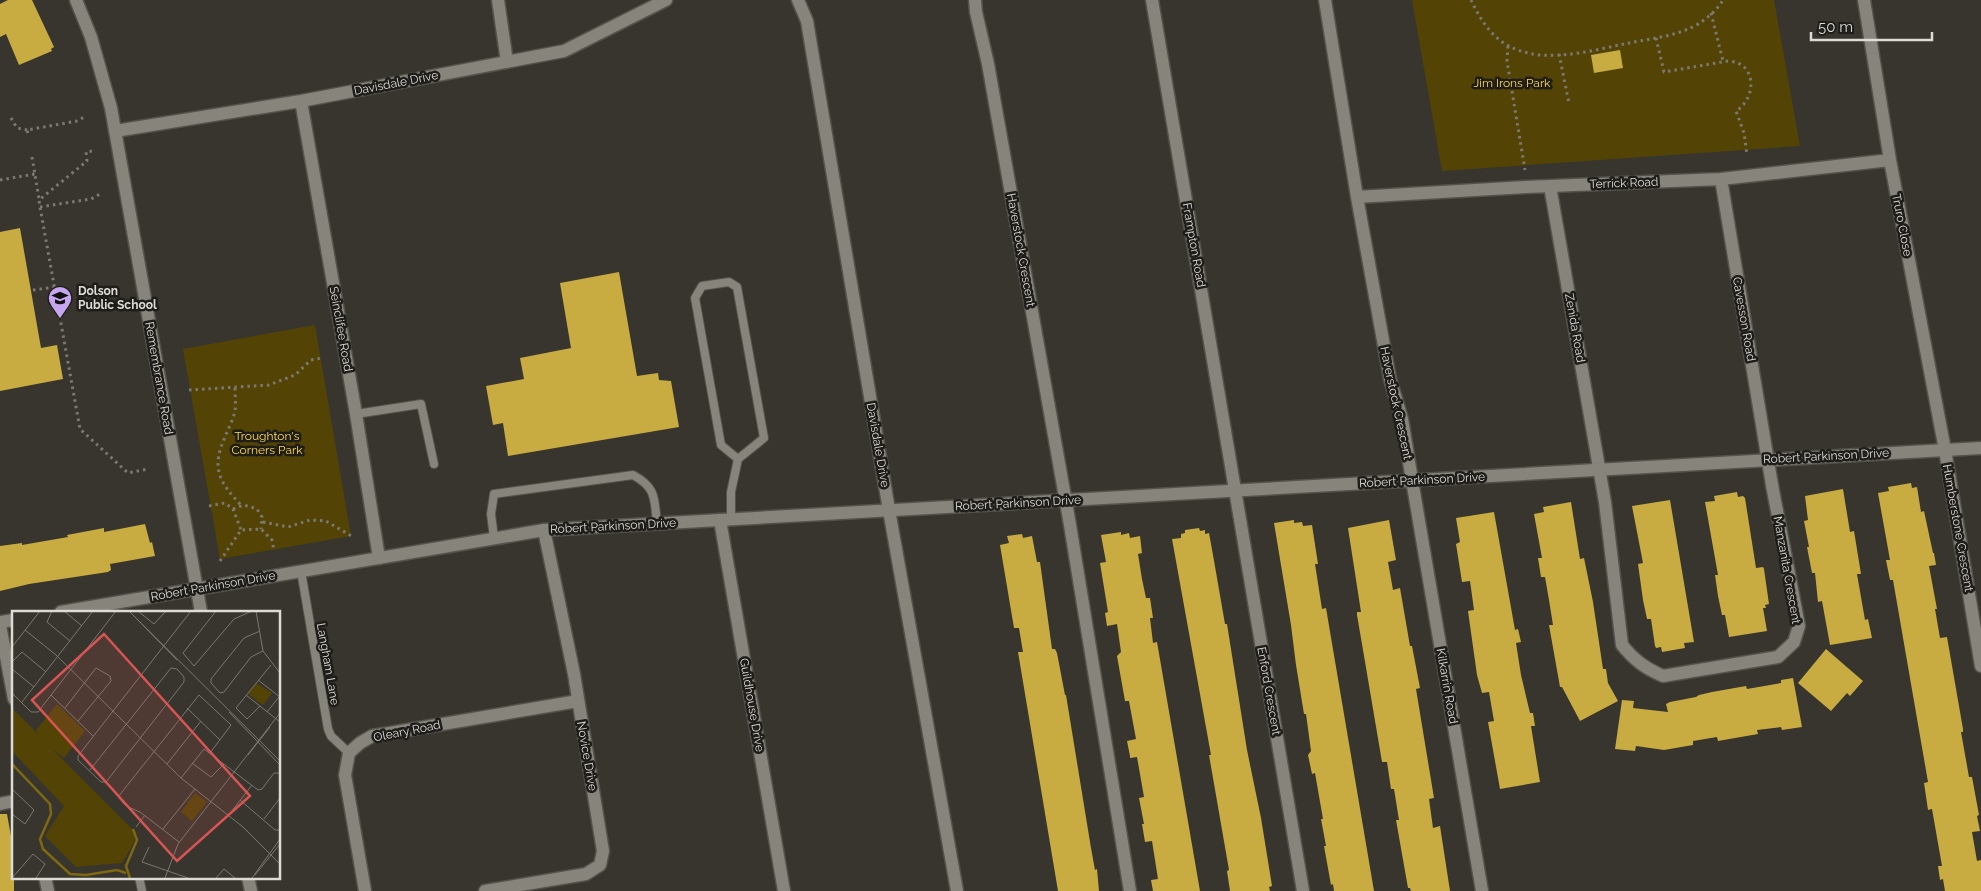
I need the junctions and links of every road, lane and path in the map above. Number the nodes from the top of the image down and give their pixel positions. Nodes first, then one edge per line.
1 (76, 0) edge
2 (498, 0) edge
3 (666, 0) edge
4 (798, 0) edge
5 (975, 0) edge
6 (1152, 0) edge
7 (1325, 0) edge
8 (1471, 0) edge
9 (1723, 0) edge
10 (1864, 0) edge
11 (1711, 12) junction
12 (1656, 38) junction
13 (1508, 46) junction
14 (1559, 54) junction
15 (1723, 61) junction
16 (507, 62) junction
17 (301, 101) junction
18 (1569, 103) dead end
19 (86, 116) dead end
20 (11, 118) dead end
21 (115, 131) junction
22 (92, 151) dead end
23 (1747, 155) dead end
24 (32, 157) dead end
25 (1890, 160) junction
26 (1525, 170) dead end
27 (35, 174) junction
28 (1721, 179) junction
29 (0, 180) edge
30 (1550, 186) junction
31 (100, 194) dead end
32 (1357, 197) junction
33 (39, 200) junction
34 (40, 207) junction
35 (55, 287) junction
36 (33, 290) dead end
37 (322, 358) dead end
38 (235, 388) junction
39 (189, 390) dead end
40 (356, 414) junction
41 (1981, 448) edge
42 (1945, 450) junction
43 (738, 460) junction
44 (1768, 460) junction
45 (434, 464) dead end
46 (148, 469) dead end
47 (1600, 470) junction
48 (1412, 480) junction
49 (1235, 490) junction
50 (1066, 500) junction
51 (209, 506) dead end
52 (241, 506) junction
53 (233, 509) junction
54 (889, 510) junction
55 (725, 519) junction
56 (263, 522) junction
57 (657, 523) junction
58 (261, 529) junction
59 (240, 530) junction
60 (544, 530) junction
61 (353, 537) dead end
62 (494, 538) junction
63 (274, 551) dead end
64 (379, 558) junction
65 (220, 561) dead end
66 (301, 571) junction
67 (197, 589) junction
68 (92, 610) edge
69 (76, 611) edge
70 (201, 611) edge
71 (0, 624) edge
72 (1981, 666) edge
73 (12, 688) edge
74 (578, 701) junction
75 (349, 754) junction
76 (45, 878) edge
77 (139, 878) edge
78 (248, 878) edge
79 (533, 887) edge
80 (48, 891) edge
81 (142, 891) edge
82 (251, 891) edge
83 (365, 891) edge
84 (485, 891) edge
85 (784, 891) edge
86 (957, 891) edge
87 (1130, 891) edge
88 (1303, 891) edge
89 (1482, 891) edge

1 - 21 street, Remembrance Road
2 - 16 street
3 - 16 street, Davisdale Drive
4 - 54 street, Davisdale Drive
5 - 50 street, Haverstock Crescent
6 - 49 street, Frampton Road
7 - 32 street, Haverstock Crescent
8 - 13 path
9 - 11 path
10 - 25 street, Truro Close
11 - 12 path
11 - 15 path
12 - 14 path
12 - 15 path
13 - 14 path
13 - 26 path
14 - 18 path
15 - 23 path
16 - 17 street, Davisdale Drive
17 - 21 street, Davisdale Drive
17 - 40 street, Seinclifee Road
19 - 20 path
21 - 67 street, Remembrance Road
22 - 33 path
24 - 27 path
25 - 28 street, Terrick Road
25 - 42 street, Truro Close
27 - 29 path
27 - 33 path
28 - 30 street, Terrick Road
28 - 44 street, Cavesson Road
30 - 32 street, Terrick Road
30 - 47 street, Zenida Road
31 - 34 path
32 - 48 street, Haverstock Crescent
33 - 34 path
34 - 35 path
35 - 36 path
35 - 46 path
37 - 38 path
38 - 39 path
38 - 52 path
40 - 45 lane
40 - 64 street, Seinclifee Road
41 - 42 street, Robert Parkinson Drive
42 - 44 street, Robert Parkinson Drive
42 - 72 street, Humberstone Crescent
43 - 43 lane
43 - 55 lane
44 - 47 street, Robert Parkinson Drive
44 - 47 street, Manzanita Crescent
47 - 48 street, Robert Parkinson Drive
48 - 49 street, Robert Parkinson Drive
48 - 89 street, Kilkarrin Road
49 - 50 street, Robert Parkinson Drive
49 - 88 street, Enford Crescent
50 - 54 street, Robert Parkinson Drive
50 - 87 street
51 - 53 path
52 - 53 path
52 - 56 path
53 - 59 path
54 - 55 street, Robert Parkinson Drive
54 - 86 street, Davisdale Drive
55 - 57 street, Robert Parkinson Drive
55 - 85 street, Guildhouse Drive
56 - 58 path
56 - 61 path
57 - 60 street, Robert Parkinson Drive
57 - 62 lane
58 - 59 path
58 - 63 path
59 - 65 path
60 - 62 street, Robert Parkinson Drive
60 - 74 street, Novice Drive
62 - 64 street, Robert Parkinson Drive
64 - 66 street, Robert Parkinson Drive
66 - 67 street, Robert Parkinson Drive
66 - 75 lane, Langham Lane
67 - 68 street, Robert Parkinson Drive
67 - 70 street, Remembrance Road
68 - 69 street, Robert Parkinson Drive
71 - 73 street
74 - 75 street, Oleary Road
74 - 79 street, Novice Drive
75 - 83 street
76 - 80 street
77 - 81 lane
78 - 82 street
79 - 84 street, Novice Drive

